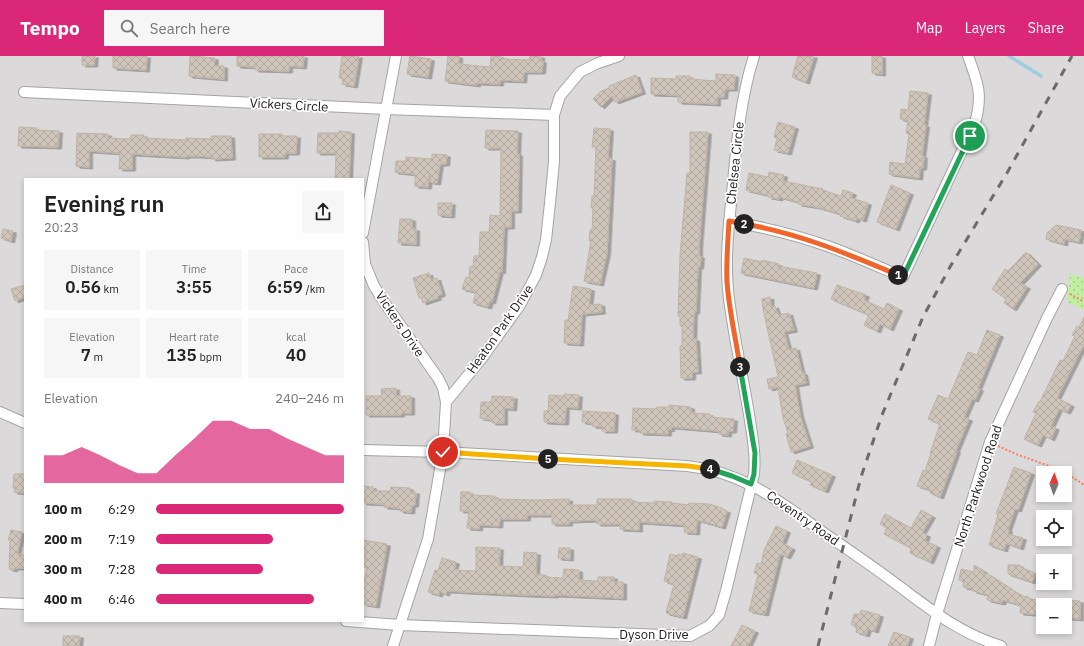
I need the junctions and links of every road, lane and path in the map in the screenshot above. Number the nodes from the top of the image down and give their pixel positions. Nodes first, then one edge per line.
1 (396, 56) edge
2 (619, 56) edge
3 (754, 56) edge
4 (968, 56) edge
5 (24, 92) dead end
6 (386, 109) junction
7 (554, 115) junction
8 (729, 221) junction
9 (364, 228) edge
10 (364, 253) edge
11 (1062, 289) joint
12 (1084, 302) edge
13 (446, 402) junction
14 (0, 412) edge
15 (24, 423) edge
16 (990, 442) junction
17 (364, 450) edge
18 (443, 452) junction
19 (751, 484) junction
20 (1084, 485) edge
21 (0, 603) edge
22 (24, 604) edge
23 (937, 614) junction
24 (360, 622) edge
25 (400, 625) junction
26 (392, 646) edge
27 (929, 646) edge
28 (1001, 646) edge

1 - 6 street
2 - 7 street, Heaton Park Drive
3 - 8 street, Chelsea Circle
4 - 8 street
5 - 6 street, Vickers Circle
6 - 7 street, Vickers Circle
6 - 9 street
7 - 13 street, Heaton Park Drive
8 - 19 street, Chelsea Circle
10 - 13 street, Vickers Drive
11 - 12 path
11 - 16 street, North Parkwood Road
13 - 18 street
14 - 15 street
16 - 20 path
16 - 23 street, North Parkwood Road
17 - 18 street, Coventry Road
18 - 19 street, Coventry Road
18 - 25 street
19 - 23 street, Coventry Road
19 - 25 street, Dyson Drive
21 - 22 street
23 - 27 street, North Parkwood Road
23 - 28 street, Coventry Road
24 - 25 street, Dyson Drive
25 - 26 street

